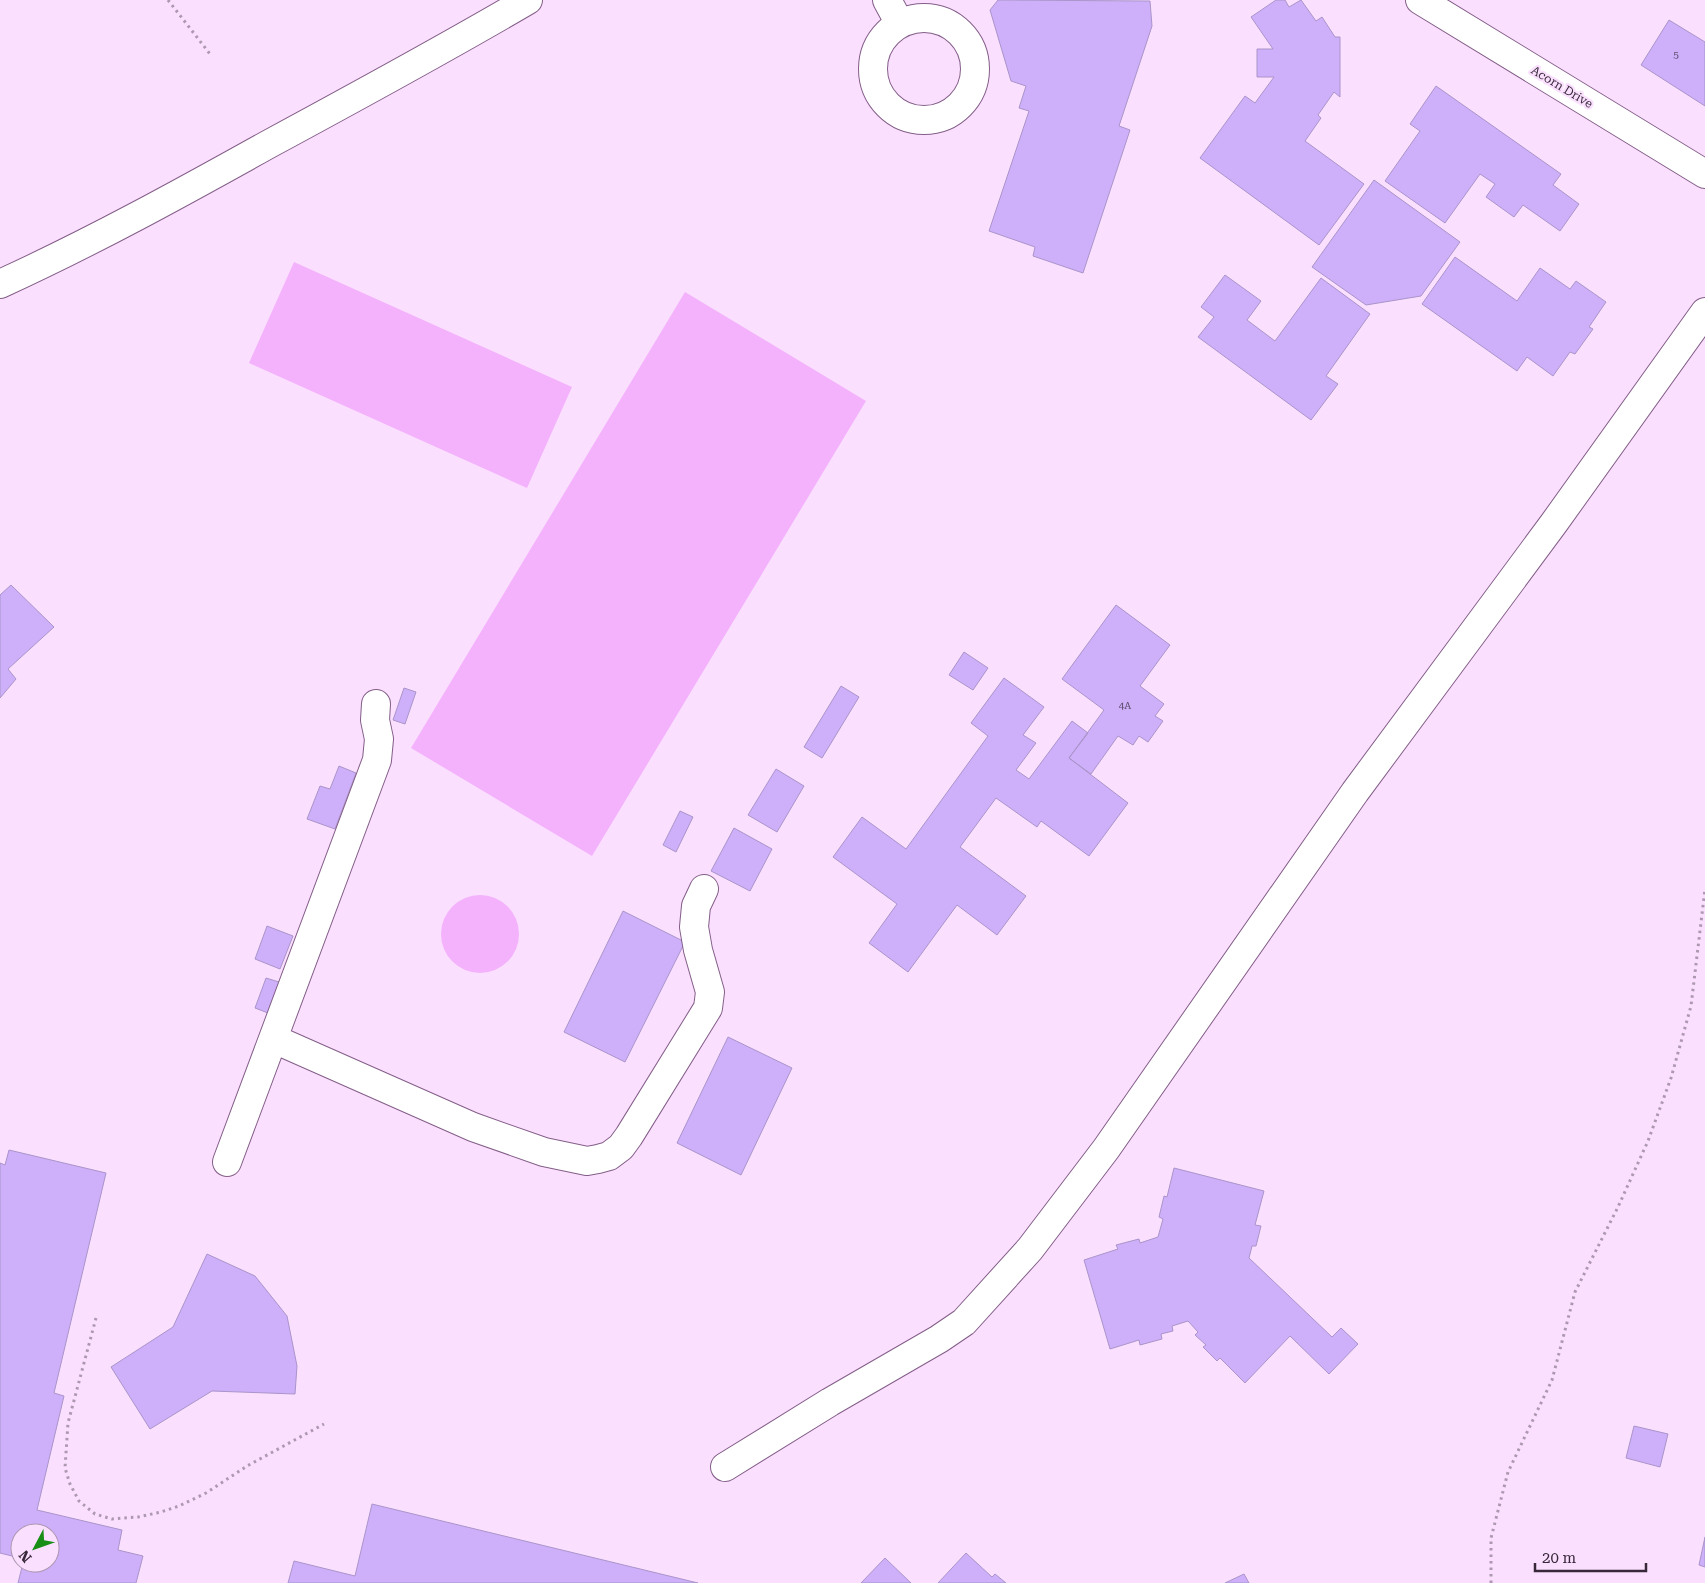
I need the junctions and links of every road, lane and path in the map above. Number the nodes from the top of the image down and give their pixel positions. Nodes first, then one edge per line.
1 (168, 0) edge
2 (528, 0) edge
3 (887, 0) edge
4 (1420, 0) edge
5 (900, 24) dead end
6 (210, 54) dead end
7 (1705, 174) edge
8 (0, 284) edge
9 (1705, 312) edge
10 (376, 704) dead end
11 (704, 889) dead end
12 (1705, 889) edge
13 (274, 1039) junction
14 (227, 1162) dead end
15 (96, 1318) dead end
16 (324, 1424) dead end
17 (725, 1467) dead end
18 (1491, 1583) edge

1 - 6 path
2 - 8 street
3 - 5 street
4 - 7 street, Acorn Drive
9 - 17 street
10 - 13 street
11 - 13 street
12 - 18 path
13 - 14 street
15 - 16 path

